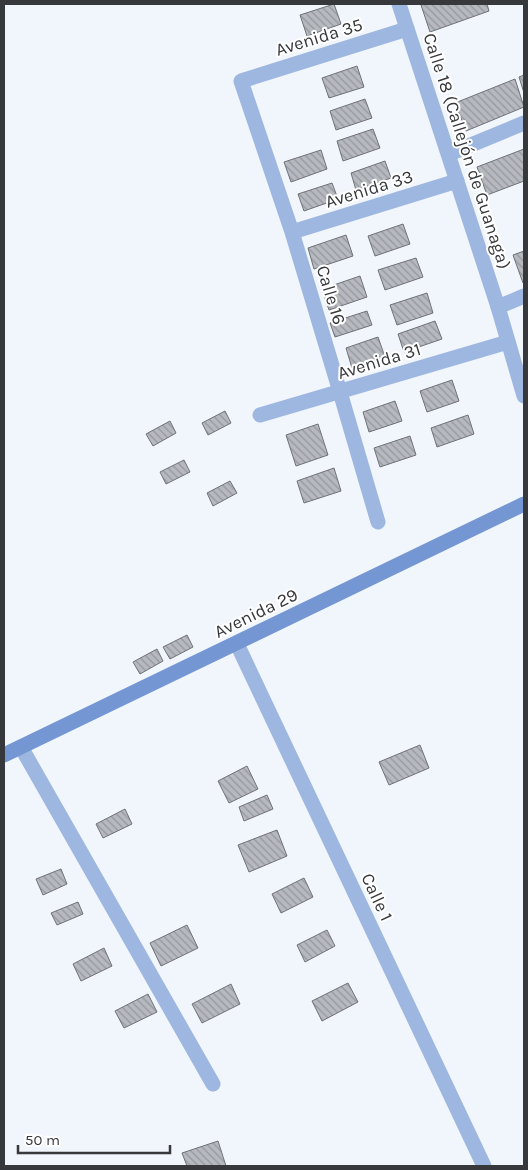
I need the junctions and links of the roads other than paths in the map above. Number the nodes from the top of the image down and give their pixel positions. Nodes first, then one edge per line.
1 (399, 4) edge
2 (408, 30) junction
3 (241, 81) joint
4 (524, 123) edge
5 (449, 154) junction
6 (457, 181) junction
7 (292, 232) junction
8 (524, 296) edge
9 (498, 307) junction
10 (508, 342) junction
11 (340, 392) junction
12 (524, 396) edge
13 (260, 415) dead end
14 (524, 504) edge
15 (378, 522) dead end
16 (237, 644) junction
17 (21, 747) junction
18 (4, 755) edge
19 (213, 1084) dead end
20 (484, 1166) edge

1 - 2 street, Calle 18 (Callejón de Guanaga)
2 - 3 street, Avenida 35
2 - 5 street, Calle 18 (Callejón de Guanaga)
3 - 7 street, Calle 16
4 - 5 street
5 - 6 street, Calle 18 (Callejón de Guanaga)
6 - 7 street, Avenida 33
6 - 9 street, Calle 18 (Callejón de Guanaga)
7 - 11 street, Calle 16
8 - 9 street
9 - 10 street, Calle 18 (Callejón de Guanaga)
10 - 11 street, Avenida 31
10 - 12 street, Calle 18 (Callejón de Guanaga)
11 - 13 street, Avenida 31
11 - 15 street, Calle 16
14 - 16 main road, Avenida 29
16 - 17 main road, Avenida 29
16 - 20 street, Calle 1
17 - 18 main road, Avenida 29
17 - 19 street

